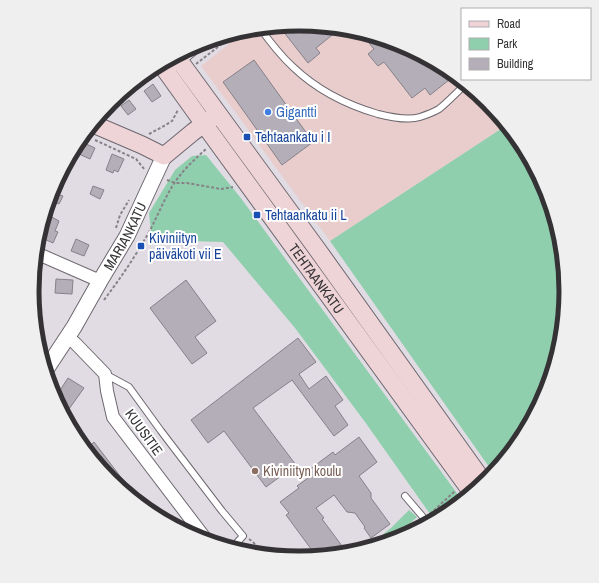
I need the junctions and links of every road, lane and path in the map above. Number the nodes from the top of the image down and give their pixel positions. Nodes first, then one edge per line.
1 (264, 33) edge
2 (222, 43) edge
3 (172, 64) edge
4 (173, 64) edge
5 (195, 64) dead end
6 (462, 88) edge
7 (178, 110) dead end
8 (218, 114) junction
9 (204, 124) junction
10 (99, 126) edge
11 (89, 138) edge
12 (142, 145) junction
13 (164, 156) junction
14 (155, 176) junction
15 (236, 187) dead end
16 (41, 255) edge
17 (100, 281) junction
18 (68, 337) junction
19 (50, 364) edge
20 (105, 374) junction
21 (481, 478) edge
22 (465, 491) edge
23 (405, 496) dead end
24 (445, 507) edge
25 (425, 520) edge
26 (201, 532) edge
27 (243, 536) junction
28 (236, 544) edge
29 (259, 549) edge

1 - 6 lane
2 - 5 path
3 - 9 main road, TEHTAANKATU
4 - 8 main road, TEHTAANKATU
7 - 12 path
8 - 9 main road, MARIANKATU
8 - 21 main road, TEHTAANKATU
9 - 13 main road, MARIANKATU
9 - 22 main road, TEHTAANKATU
10 - 12 main road
11 - 14 path
12 - 13 main road
13 - 14 street, MARIANKATU
14 - 15 path
14 - 17 street, MARIANKATU
16 - 17 street
17 - 18 street, MARIANKATU
18 - 19 street, MARIANKATU
18 - 20 street
20 - 26 street, KUUSITIE
20 - 27 lane
22 - 24 path
23 - 25 lane
27 - 28 lane
27 - 29 path

